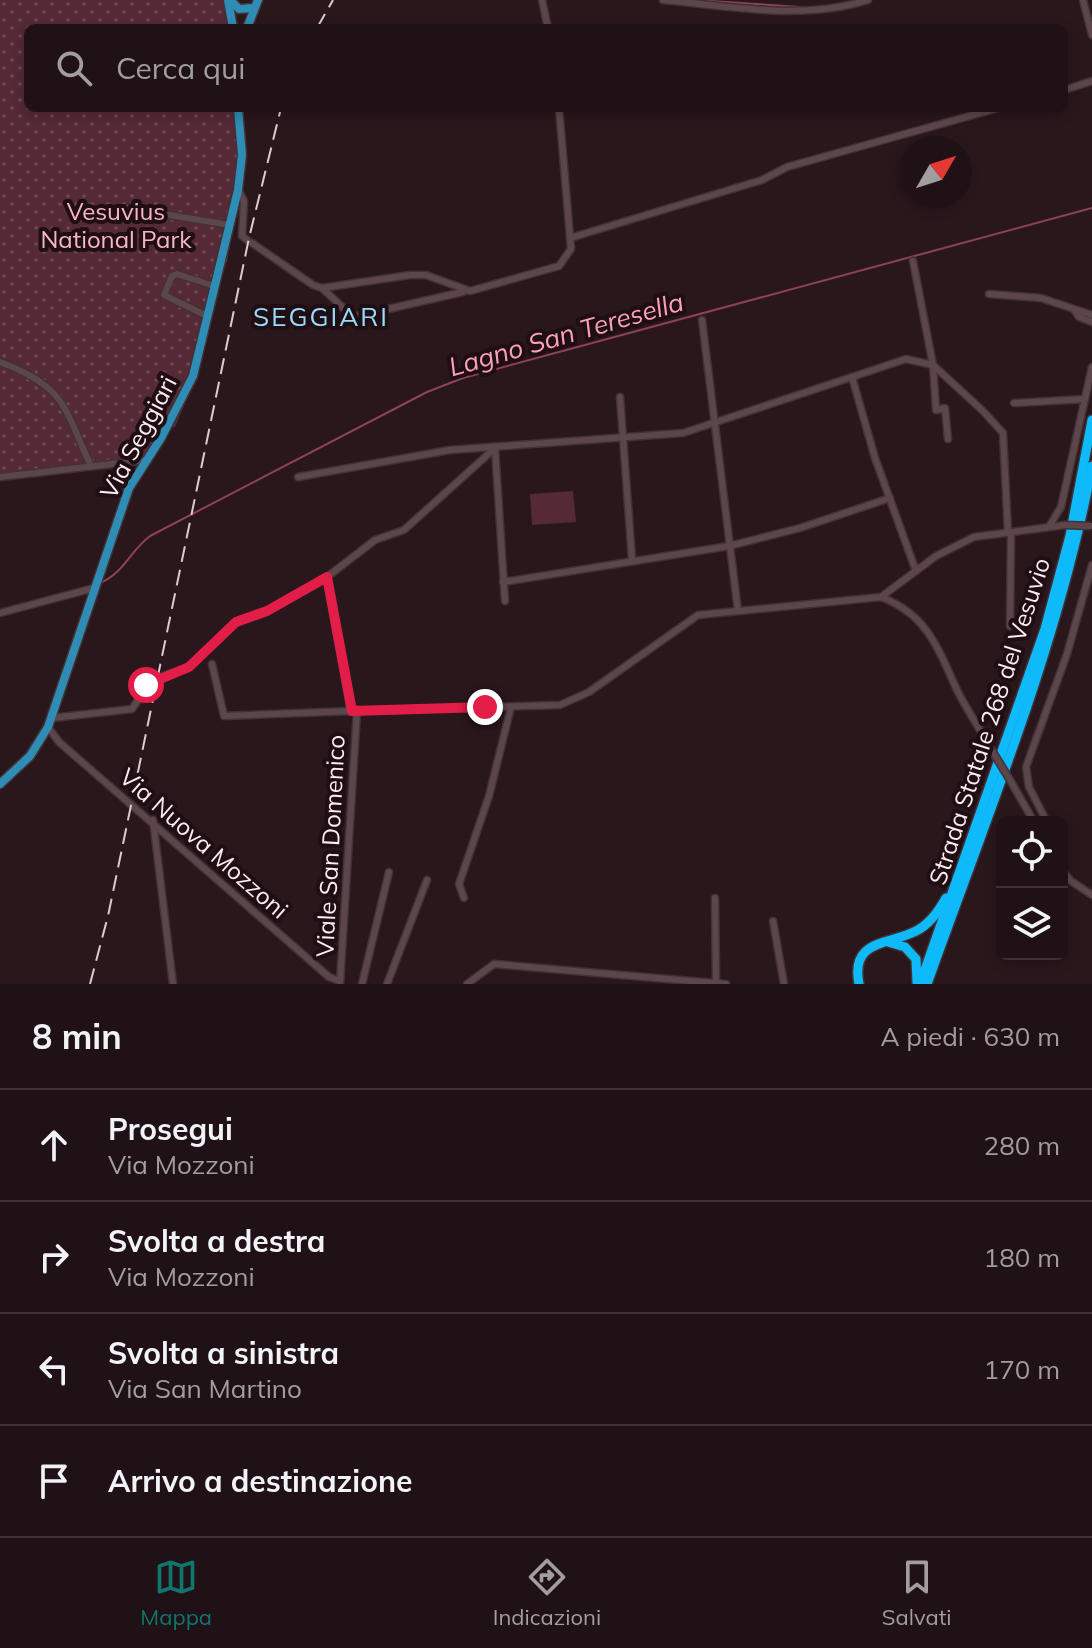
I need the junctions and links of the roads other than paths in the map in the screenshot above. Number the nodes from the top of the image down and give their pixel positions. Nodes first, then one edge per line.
1 (229, 0) edge
2 (542, 0) edge
3 (663, 0) edge
4 (868, 0) edge
5 (1083, 0) edge
6 (253, 3) edge
7 (232, 24) edge
8 (248, 24) edge
9 (547, 24) edge
10 (1092, 35) edge
11 (1092, 81) edge
12 (1068, 89) edge
13 (238, 112) edge
14 (559, 112) edge
15 (984, 112) edge
16 (238, 190) junction
17 (127, 208) dead end
18 (234, 209) junction
19 (242, 217) junction
20 (231, 226) junction
21 (570, 238) junction
22 (913, 261) dead end
23 (214, 286) junction
24 (322, 288) junction
25 (463, 292) junction
26 (989, 294) dead end
27 (1075, 311) junction
28 (1092, 315) edge
29 (207, 316) junction
30 (702, 320) dead end
31 (1092, 322) edge
32 (0, 362) edge
33 (933, 365) junction
34 (1092, 367) edge
35 (852, 377) junction
36 (620, 397) dead end
37 (1085, 399) junction
38 (1014, 403) dead end
39 (1092, 420) edge
40 (714, 422) junction
41 (622, 439) junction
42 (948, 439) dead end
43 (495, 448) junction
44 (146, 460) junction
45 (91, 466) junction
46 (1092, 466) edge
47 (0, 477) edge
48 (298, 477) dead end
49 (890, 498) junction
50 (1049, 526) junction
51 (1091, 526) edge
52 (1010, 532) junction
53 (729, 546) junction
54 (632, 559) junction
55 (1092, 565) edge
56 (916, 571) junction
57 (327, 577) junction
58 (503, 582) junction
59 (94, 588) junction
60 (881, 597) junction
61 (505, 601) dead end
62 (738, 611) junction
63 (0, 613) edge
64 (1010, 626) dead end
65 (212, 664) dead end
66 (511, 707) junction
67 (354, 711) junction
68 (52, 718) junction
69 (48, 727) junction
70 (0, 784) edge
71 (1031, 816) edge
72 (1044, 816) edge
73 (153, 820) junction
74 (961, 870) junction
75 (389, 872) dead end
76 (1068, 875) edge
77 (427, 880) dead end
78 (1092, 895) edge
79 (464, 898) dead end
80 (715, 898) dead end
81 (773, 921) dead end
82 (881, 942) junction
83 (716, 982) edge
84 (340, 983) edge
85 (173, 984) edge
86 (362, 984) edge
87 (387, 984) edge
88 (467, 984) edge
89 (726, 984) edge
90 (784, 984) edge
91 (859, 984) edge
92 (918, 984) edge
93 (927, 984) edge

1 - 6 main road
1 - 7 main road
2 - 9 street
3 - 4 street
5 - 10 street
6 - 8 main road
11 - 12 street
13 - 16 main road, Via Seggiari
14 - 21 street
15 - 21 street
16 - 18 main road, Via Seggiari
16 - 19 street
17 - 20 street
18 - 19 street
18 - 20 main road, Via Seggiari
19 - 24 street
20 - 23 main road, Via Seggiari
21 - 25 street
22 - 33 street
23 - 29 main road, Via Seggiari
23 - 29 street
24 - 25 street
24 - 25 street
26 - 27 street
27 - 28 street
27 - 31 street
29 - 44 main road, Via Seggiari
30 - 40 street
32 - 45 street
33 - 35 street
33 - 42 street
33 - 52 street
34 - 37 street
35 - 40 street
35 - 49 street
36 - 41 street
37 - 38 street
37 - 50 street
39 - 74 highway, Strada Statale 268 del Vesuvio
40 - 41 street
40 - 53 street
41 - 43 street
41 - 54 street
43 - 48 street
43 - 57 street
43 - 58 street
44 - 45 street
44 - 59 main road, Via Seggiari
45 - 47 street
46 - 93 highway, Strada Statale 268 del Vesuvio
49 - 53 street
49 - 56 street
50 - 51 street, bridge
50 - 52 street
52 - 56 street
52 - 64 street
53 - 54 street
53 - 62 street
54 - 58 street
55 - 72 street
56 - 60 street
57 - 67 street, Viale San Domenico
57 - 68 street
58 - 61 street
59 - 63 street
59 - 68 main road, Via Seggiari
60 - 62 street
60 - 71 street, bridge
62 - 66 street
65 - 67 street
66 - 67 street
66 - 79 street
67 - 84 street, Viale San Domenico
68 - 69 main road, Via Seggiari
69 - 70 main road, Via Seggiari
69 - 73 street, Via Nuova Mozzoni
73 - 84 street, Via Nuova Mozzoni
73 - 85 street
74 - 82 highway
74 - 92 highway, Strada Statale 268 del Vesuvio
75 - 86 street
76 - 78 street
77 - 87 street
80 - 83 street
81 - 90 street
82 - 91 highway
82 - 92 highway
83 - 88 street
83 - 89 street

